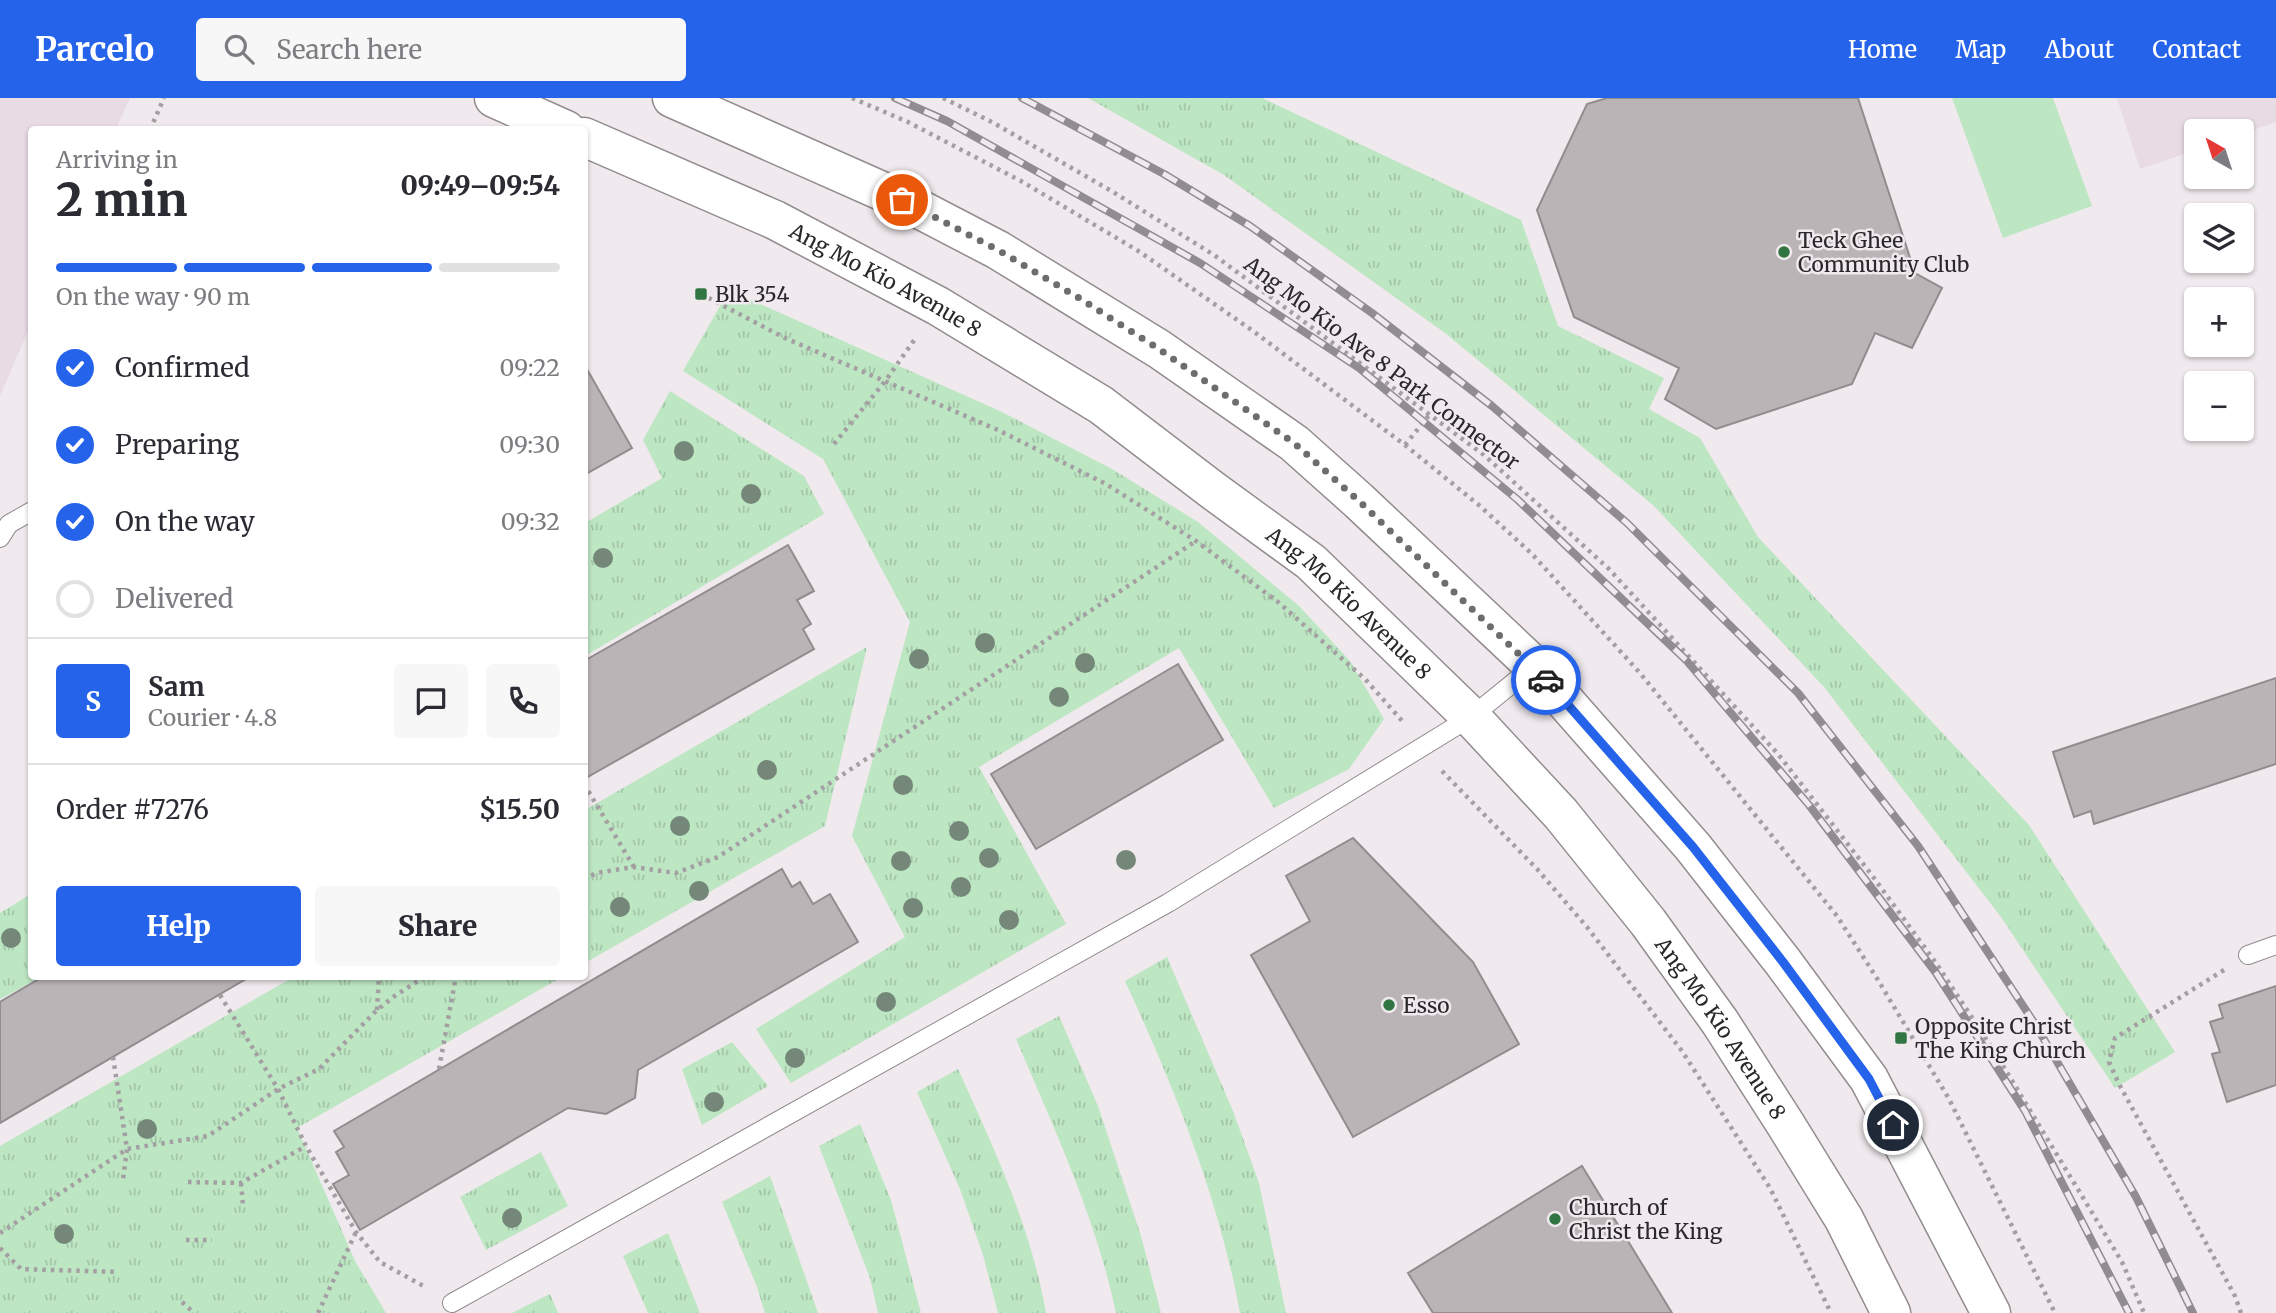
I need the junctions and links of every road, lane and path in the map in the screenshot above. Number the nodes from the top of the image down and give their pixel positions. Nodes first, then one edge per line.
1 (164, 98) edge
2 (494, 98) edge
3 (672, 98) edge
4 (943, 98) edge
5 (152, 126) edge
6 (557, 126) edge
7 (588, 139) edge
8 (701, 294) dead end
9 (886, 380) junction
10 (1430, 414) junction
11 (834, 444) dead end
12 (1405, 445) dead end
13 (28, 513) edge
14 (0, 538) edge
15 (1196, 541) junction
16 (1534, 666) junction
17 (1471, 717) junction
18 (1422, 747) junction
19 (588, 791) edge
20 (634, 867) junction
21 (588, 878) edge
22 (2276, 945) edge
23 (2248, 955) joint
24 (379, 980) edge
25 (420, 980) edge
26 (455, 980) edge
27 (220, 995) dead end
28 (377, 1010) junction
29 (113, 1057) dead end
30 (439, 1069) dead end
31 (278, 1089) junction
32 (306, 1146) junction
33 (127, 1149) junction
34 (123, 1180) dead end
35 (188, 1182) dead end
36 (241, 1183) junction
37 (243, 1205) dead end
38 (356, 1232) junction
39 (0, 1233) edge
40 (186, 1240) dead end
41 (212, 1240) dead end
42 (0, 1248) edge
43 (118, 1272) dead end
44 (182, 1302) dead end
45 (452, 1303) joint
46 (194, 1313) edge
47 (318, 1313) edge
48 (1831, 1313) edge
49 (1891, 1313) edge
50 (1991, 1313) edge
51 (2144, 1313) edge
52 (2241, 1313) edge

1 - 5 path
2 - 6 main road
3 - 16 main road
4 - 10 path, Ang Mo Kio Ave 8 Park Connector
7 - 17 main road, Ang Mo Kio Avenue 8
8 - 9 path
9 - 11 path
9 - 15 path
10 - 12 path
10 - 51 path, Ang Mo Kio Ave 8 Park Connector
13 - 14 lane
15 - 18 path
15 - 20 path
16 - 17 lane
16 - 50 main road
17 - 18 lane
17 - 49 main road, Ang Mo Kio Avenue 8
18 - 45 lane
18 - 48 path
19 - 20 path
20 - 21 path
22 - 23 lane
23 - 52 path
24 - 28 path
25 - 28 path
26 - 30 path
27 - 31 path
28 - 31 path
29 - 33 path
31 - 32 path
31 - 33 path
32 - 36 path
32 - 38 path
33 - 34 path
33 - 39 path
35 - 36 path
36 - 37 path
38 - 45 path
38 - 47 path
40 - 41 path
42 - 43 path
44 - 46 path

